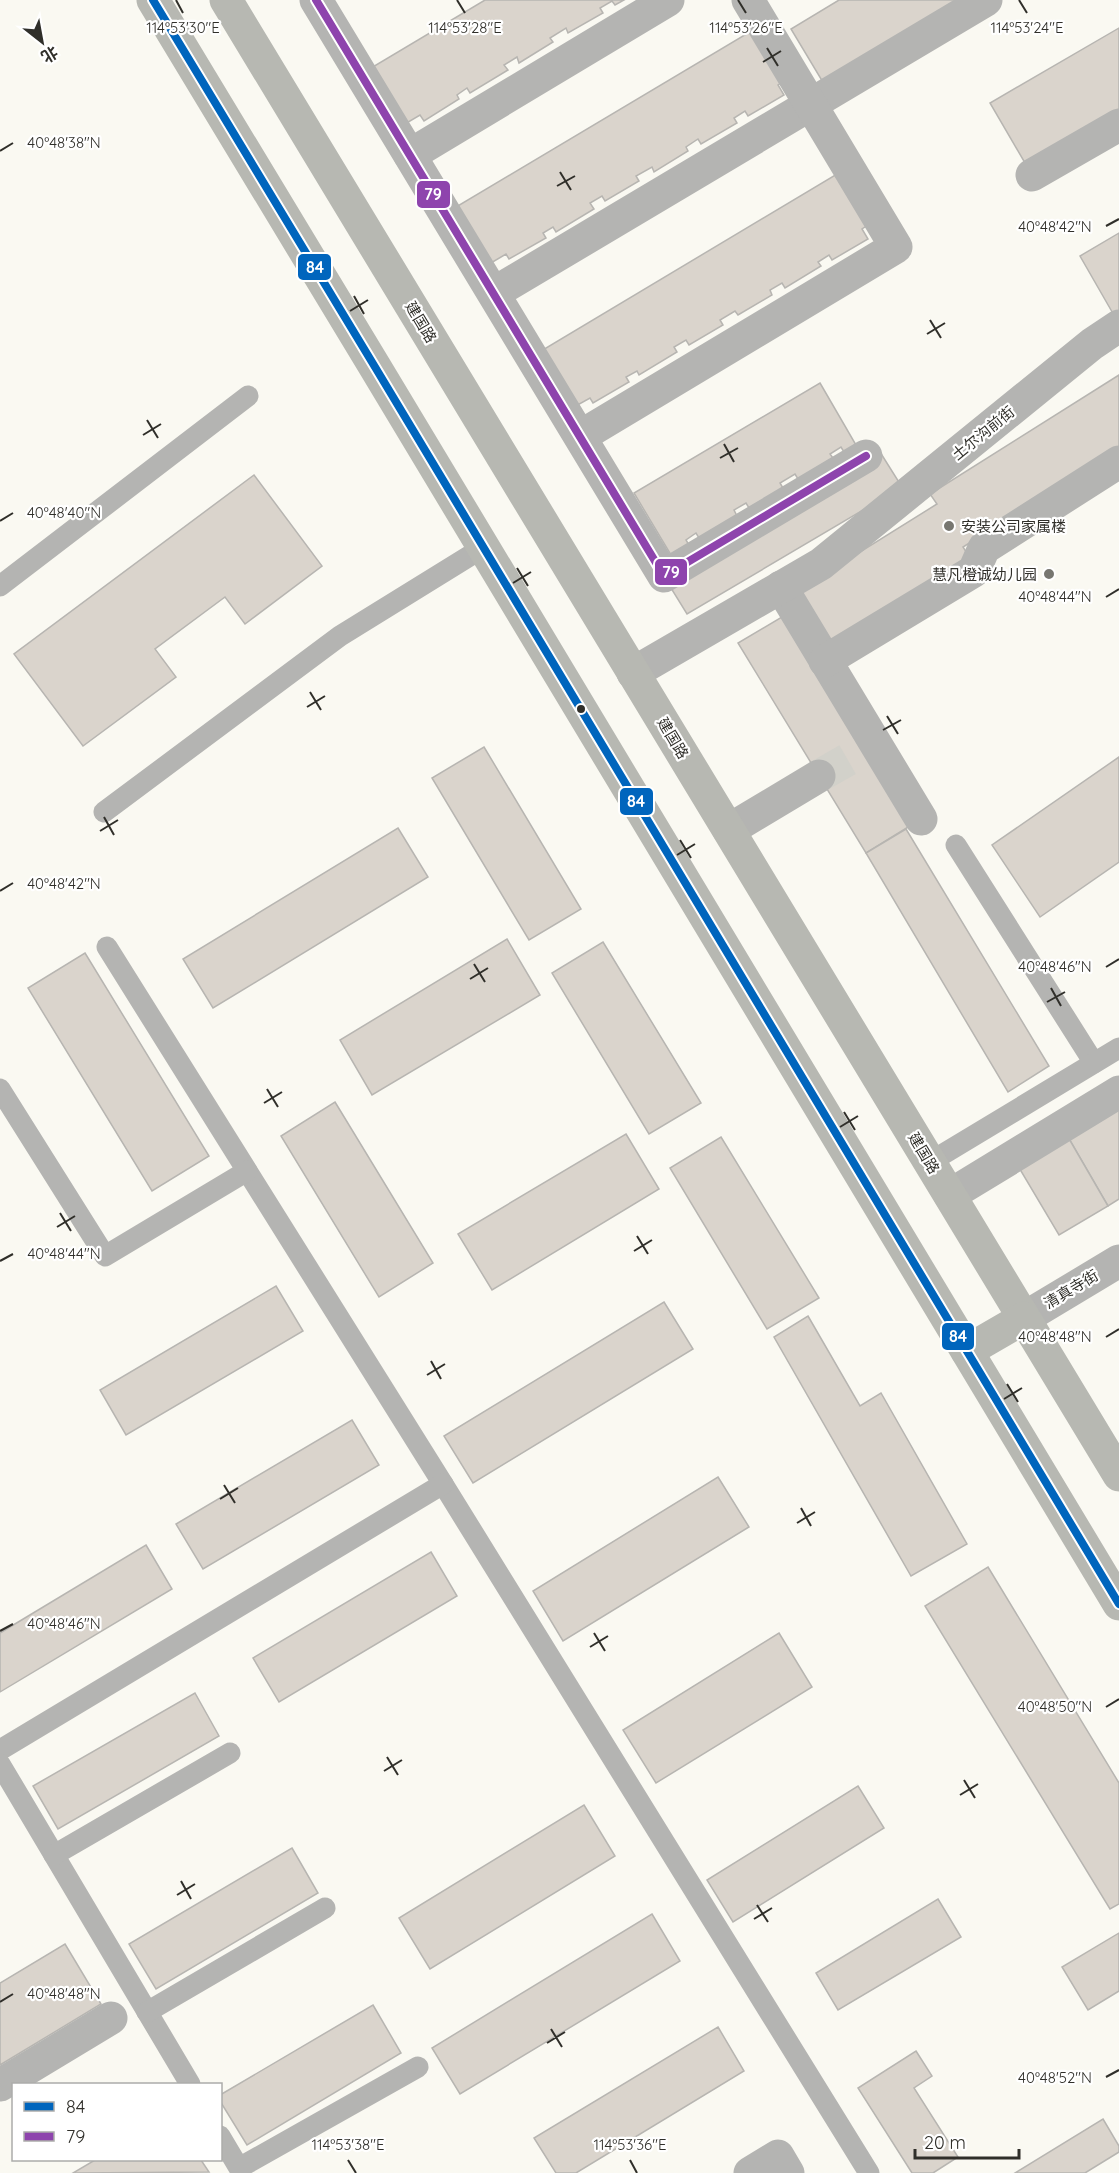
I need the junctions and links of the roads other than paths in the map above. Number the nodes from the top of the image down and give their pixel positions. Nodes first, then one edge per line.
1 (153, 0) edge
2 (226, 0) edge
3 (668, 0) edge
4 (748, 0) edge
5 (986, 0) edge
6 (322, 2) edge
7 (811, 104) junction
8 (1119, 125) edge
9 (410, 155) junction
10 (1032, 175) dead end
11 (494, 293) junction
12 (1119, 326) edge
13 (248, 396) dead end
14 (580, 436) junction
15 (866, 456) dead end
16 (1119, 462) edge
17 (484, 547) junction
18 (0, 586) edge
19 (781, 587) junction
20 (825, 661) junction
21 (633, 673) junction
22 (819, 776) tunnel mouth
23 (104, 812) dead end
24 (921, 819) dead end
25 (729, 830) junction
26 (956, 845) dead end
27 (107, 947) dead end
28 (1119, 1048) edge
29 (1094, 1063) junction
30 (0, 1089) edge
31 (1119, 1092) edge
32 (930, 1162) junction
33 (247, 1171) junction
34 (950, 1196) junction
35 (1119, 1261) edge
36 (1024, 1318) junction
37 (967, 1351) junction
38 (1117, 1466) edge
39 (443, 1484) junction
40 (1119, 1604) edge
41 (0, 1750) edge
42 (230, 1753) dead end
43 (0, 1764) edge
44 (54, 1855) junction
45 (325, 1908) dead end
46 (147, 2012) junction
47 (111, 2018) dead end
48 (418, 2067) dead end
49 (189, 2083) edge
50 (0, 2085) edge
51 (222, 2139) edge
52 (750, 2173) edge
53 (788, 2173) edge
54 (869, 2173) edge

1 - 17 main road
2 - 21 main road, 建国路
3 - 9 street
4 - 7 street
5 - 7 street
6 - 9 street
7 - 11 street
7 - 14 street
8 - 10 street
9 - 11 street
11 - 14 street
12 - 19 street, 土尔沟前街
13 - 18 lane
14 - 15 street
16 - 20 street
17 - 23 lane
17 - 37 main road
19 - 20 street
19 - 21 street, 土尔沟前街
20 - 24 street
21 - 25 main road, 建国路
22 - 25 street
25 - 32 main road, 建国路
26 - 29 lane
27 - 33 lane
28 - 29 lane
29 - 32 lane
30 - 33 lane
31 - 34 street
32 - 34 main road, 建国路
33 - 39 lane
34 - 36 main road, 建国路
35 - 36 street, 清真寺街
36 - 37 main road
36 - 38 main road, 建国路
37 - 40 main road
39 - 41 lane
39 - 54 lane
42 - 44 lane
43 - 44 lane
44 - 46 lane
45 - 46 lane
46 - 49 lane
47 - 50 street
48 - 51 lane
52 - 53 street

